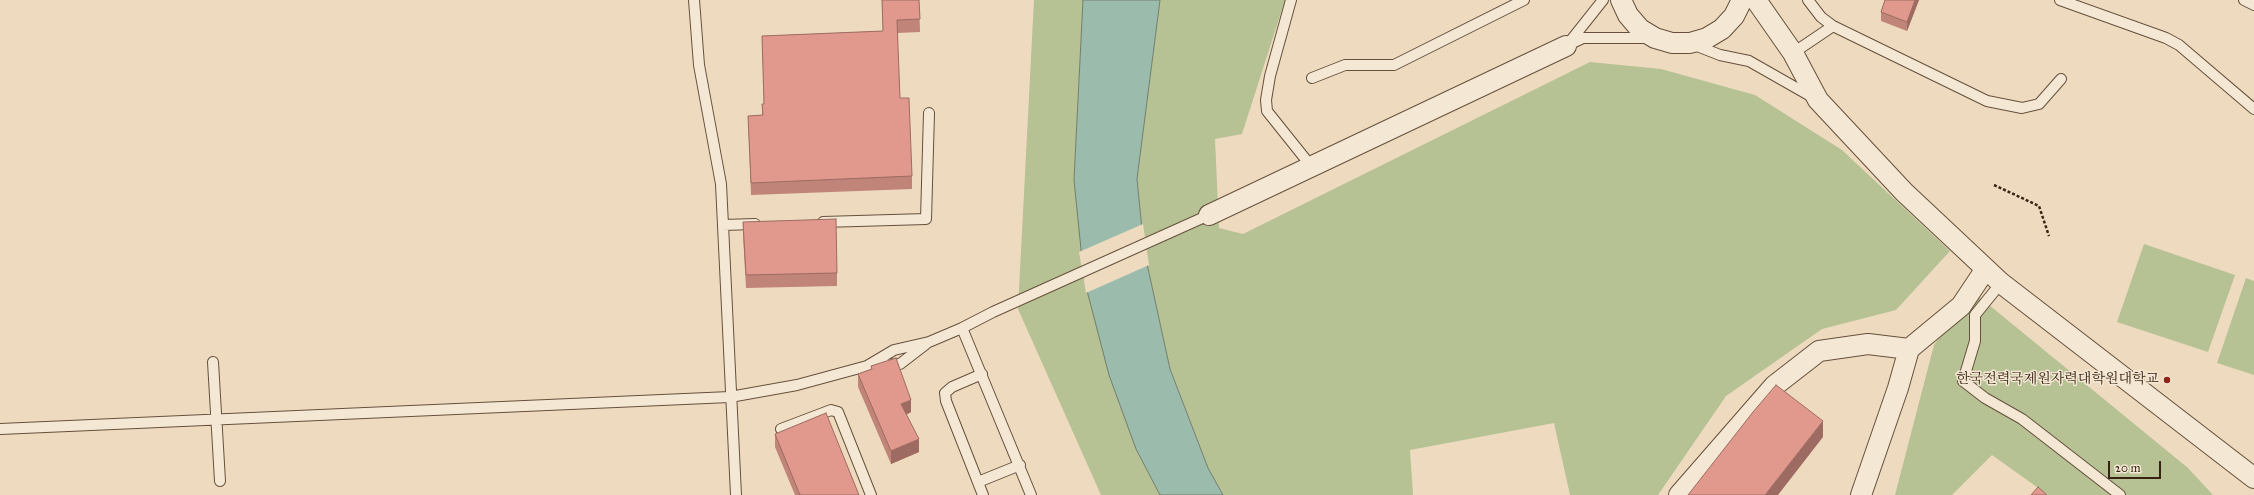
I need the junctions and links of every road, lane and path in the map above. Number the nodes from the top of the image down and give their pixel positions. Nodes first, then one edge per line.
1 (694, 0) edge
2 (1291, 0) edge
3 (1524, 0) edge
4 (1603, 0) edge
5 (1621, 0) edge
6 (1742, 0) edge
7 (1756, 0) edge
8 (1808, 0) edge
9 (2060, 0) edge
10 (2244, 0) edge
11 (2254, 5) edge
12 (1833, 26) junction
13 (1655, 38) junction
14 (1690, 44) junction
15 (1566, 46) junction
16 (1793, 53) junction
17 (1312, 78) dead end
18 (2061, 79) dead end
19 (1818, 100) junction
20 (2254, 109) edge
21 (929, 113) dead end
22 (1311, 166) junction
23 (1994, 185) dead end
24 (1209, 215) joint
25 (809, 223) edge
26 (762, 224) edge
27 (723, 225) junction
28 (2049, 236) dead end
29 (1985, 270) junction
30 (2001, 283) junction
31 (962, 328) junction
32 (929, 342) junction
33 (1909, 349) junction
34 (213, 362) dead end
35 (867, 366) junction
36 (982, 374) junction
37 (730, 397) junction
38 (216, 421) junction
39 (0, 429) edge
40 (781, 429) dead end
41 (1020, 465) junction
42 (2254, 478) edge
43 (220, 481) dead end
44 (978, 482) junction
45 (736, 495) edge
46 (871, 495) edge
47 (983, 495) edge
48 (1031, 495) edge
49 (1679, 495) edge
50 (1861, 495) edge
51 (2120, 495) edge

1 - 27 lane
2 - 22 lane
3 - 17 lane
4 - 15 lane
5 - 13 street
6 - 14 street
7 - 16 street
8 - 12 lane
9 - 20 lane
10 - 11 lane
12 - 16 lane
12 - 18 lane
13 - 14 street
13 - 15 lane
14 - 19 lane
15 - 22 street
16 - 19 street
19 - 29 street
21 - 25 lane
22 - 24 street
23 - 28 path
24 - 31 lane
26 - 27 lane
27 - 37 lane
29 - 30 street
29 - 33 street
30 - 42 street
30 - 51 lane
31 - 32 lane
31 - 36 lane
32 - 35 lane
32 - 35 lane
33 - 49 street
33 - 50 street
34 - 38 lane
35 - 37 lane
36 - 41 lane
36 - 44 lane
37 - 38 lane
37 - 45 lane
38 - 39 lane
38 - 43 lane
40 - 46 lane
41 - 44 lane
41 - 48 lane
44 - 47 lane

